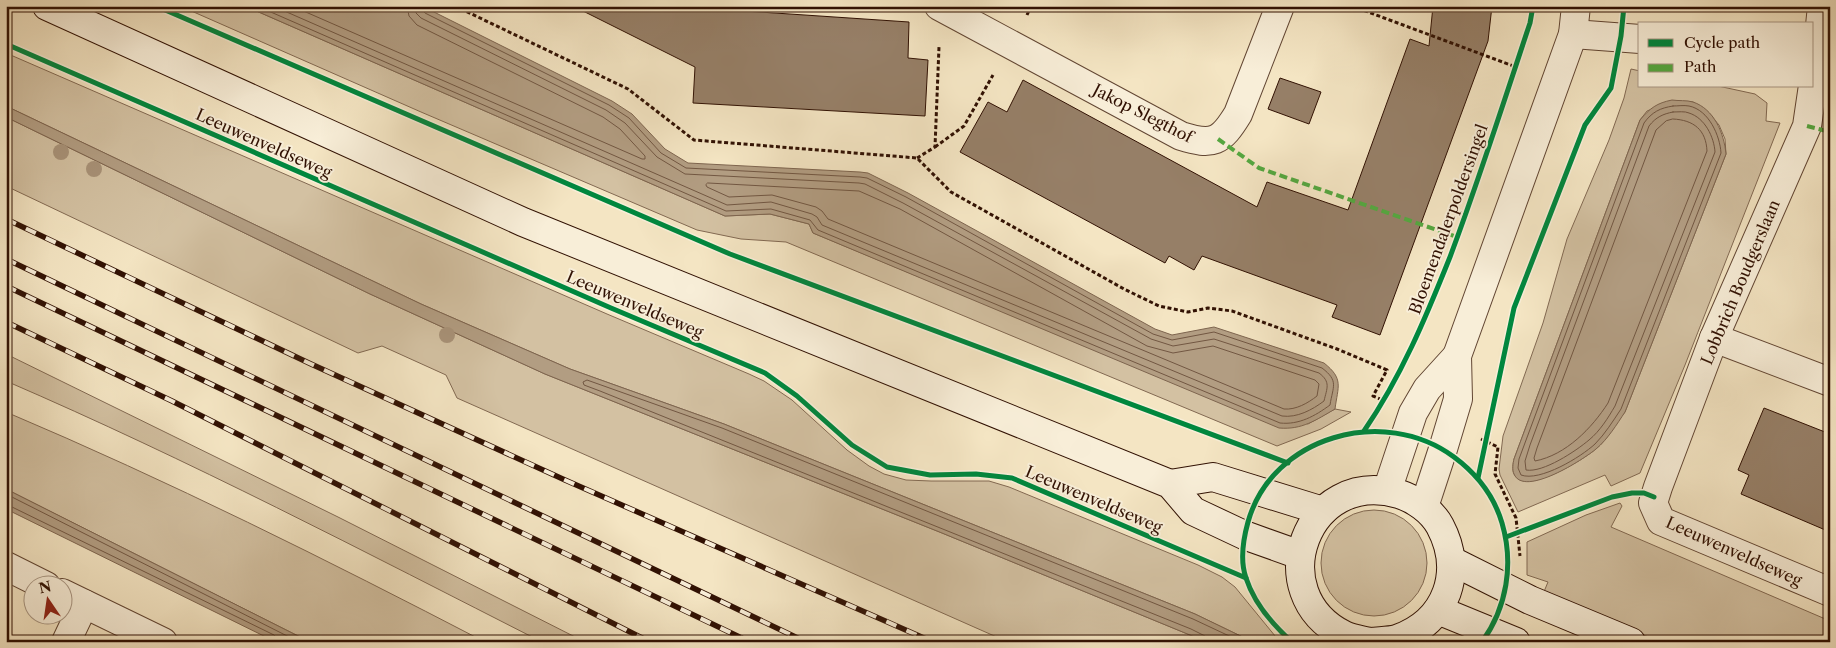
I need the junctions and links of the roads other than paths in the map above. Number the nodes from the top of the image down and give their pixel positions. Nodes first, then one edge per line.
1 (47, 6) edge
2 (940, 6) edge
3 (1280, 6) edge
4 (1576, 6) edge
5 (1822, 6) edge
6 (1573, 34) junction
7 (1638, 39) edge
8 (1814, 64) edge
9 (1811, 88) edge
10 (1714, 338) junction
11 (1457, 356) junction
12 (1830, 382) edge
13 (1170, 484) junction
14 (1387, 491) junction
15 (1654, 497) joint
16 (1424, 507) junction
17 (1323, 511) junction
18 (1300, 555) junction
19 (1452, 561) junction
20 (6, 566) edge
21 (26, 576) edge
22 (1830, 592) edge
23 (73, 599) edge
24 (1438, 610) junction
25 (66, 642) edge
26 (163, 642) edge
27 (1371, 642) edge
28 (1516, 642) edge
29 (1631, 642) edge

1 - 13 main road, Leeuwenveldseweg
2 - 3 main road, Jakop Slegthof
4 - 6 main road
5 - 8 main road, Lobbrich Boudgerslaan
6 - 7 main road
6 - 11 main road
9 - 10 main road, Lobbrich Boudgerslaan
10 - 12 main road
10 - 15 main road, Lobbrich Boudgerslaan
11 - 14 main road
11 - 16 main road
13 - 17 main road
13 - 18 main road, Leeuwenveldseweg
14 - 16 main road
14 - 17 main road
15 - 22 main road, Leeuwenveldseweg
16 - 19 main road
17 - 18 main road
18 - 27 main road
19 - 24 main road
19 - 29 main road
20 - 21 main road
23 - 25 main road
23 - 26 main road
24 - 27 main road
24 - 28 main road

